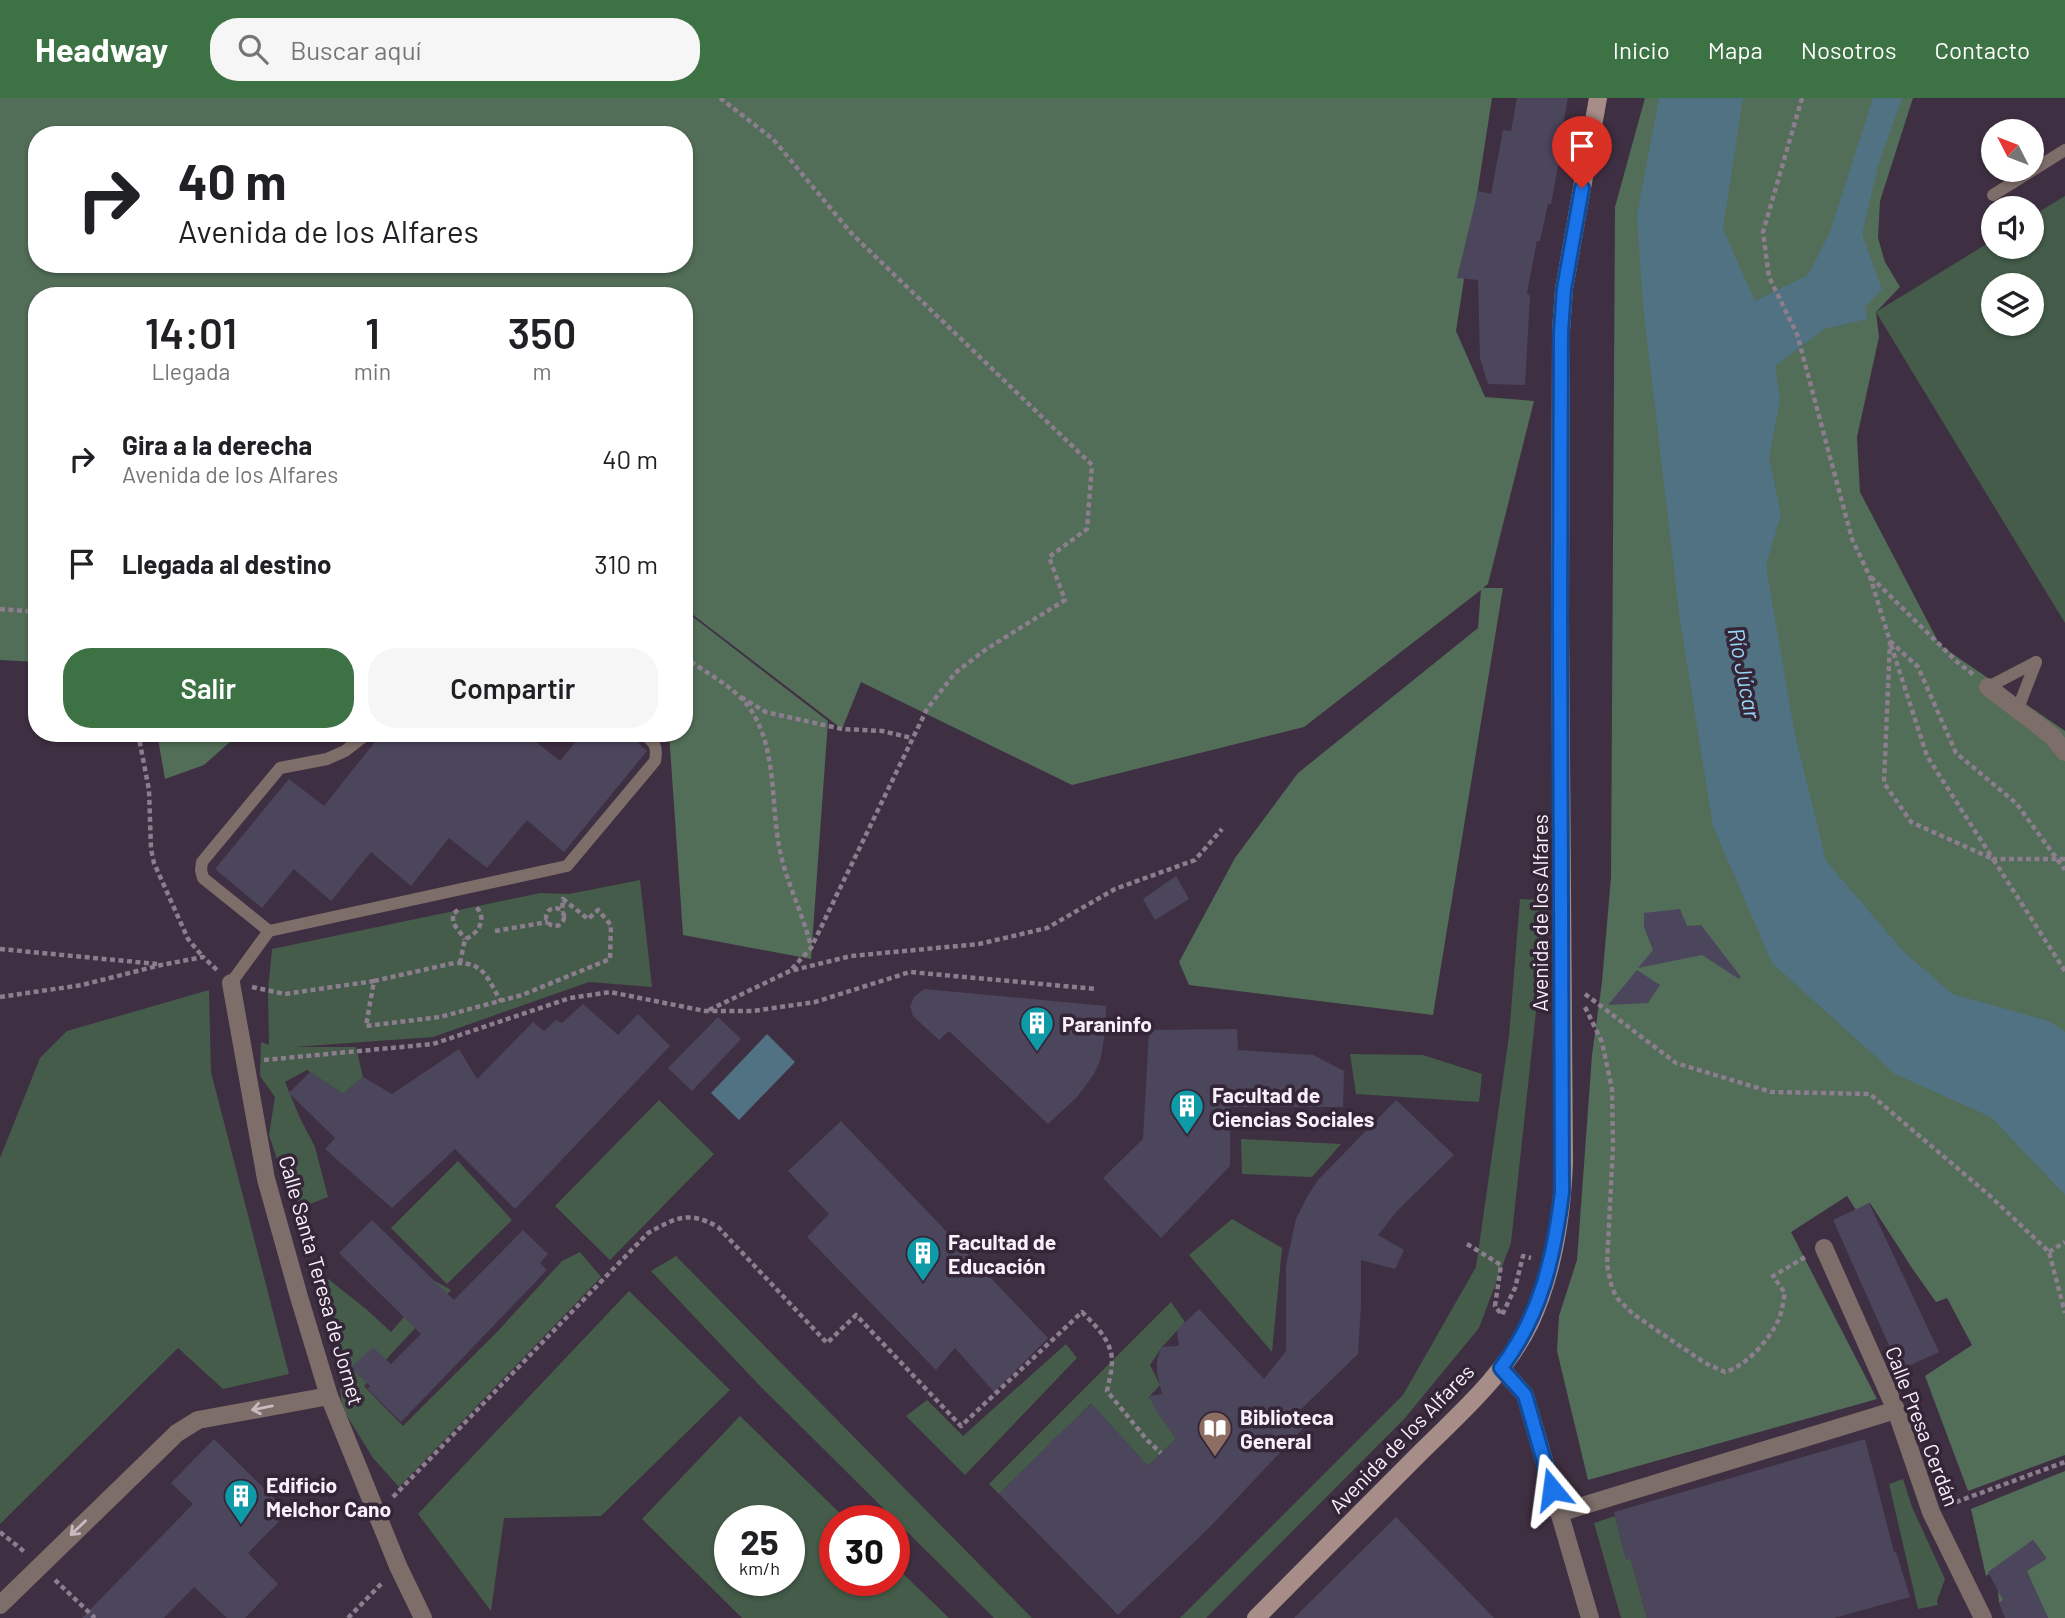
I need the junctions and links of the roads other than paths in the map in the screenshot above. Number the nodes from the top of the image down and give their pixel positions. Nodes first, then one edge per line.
1 (1598, 98) edge
2 (2065, 150) edge
3 (1993, 195) dead end
4 (1988, 687) joint
5 (2017, 710) junction
6 (356, 742) edge
7 (653, 742) edge
8 (2065, 752) edge
9 (269, 931) junction
10 (231, 983) joint
11 (1824, 1248) road end
12 (1501, 1368) junction
13 (329, 1396) junction
14 (1896, 1410) junction
15 (1559, 1513) junction
16 (0, 1605) edge
17 (423, 1618) edge
18 (1255, 1618) edge
19 (1590, 1618) edge
20 (1983, 1618) edge

1 - 12 street, Avenida de los Alfares
2 - 3 lane
4 - 5 street
4 - 5 lane
5 - 8 street
6 - 9 lane
7 - 9 lane
9 - 10 lane
10 - 13 street, Calle Santa Teresa de Jornet
11 - 14 street, Calle Presa Cerdán
12 - 15 street
12 - 18 street, Avenida de los Alfares
13 -> 16 street
13 - 17 street, Calle Santa Teresa de Jornet
14 - 15 street
14 - 20 street, Calle Presa Cerdán
15 - 19 street

